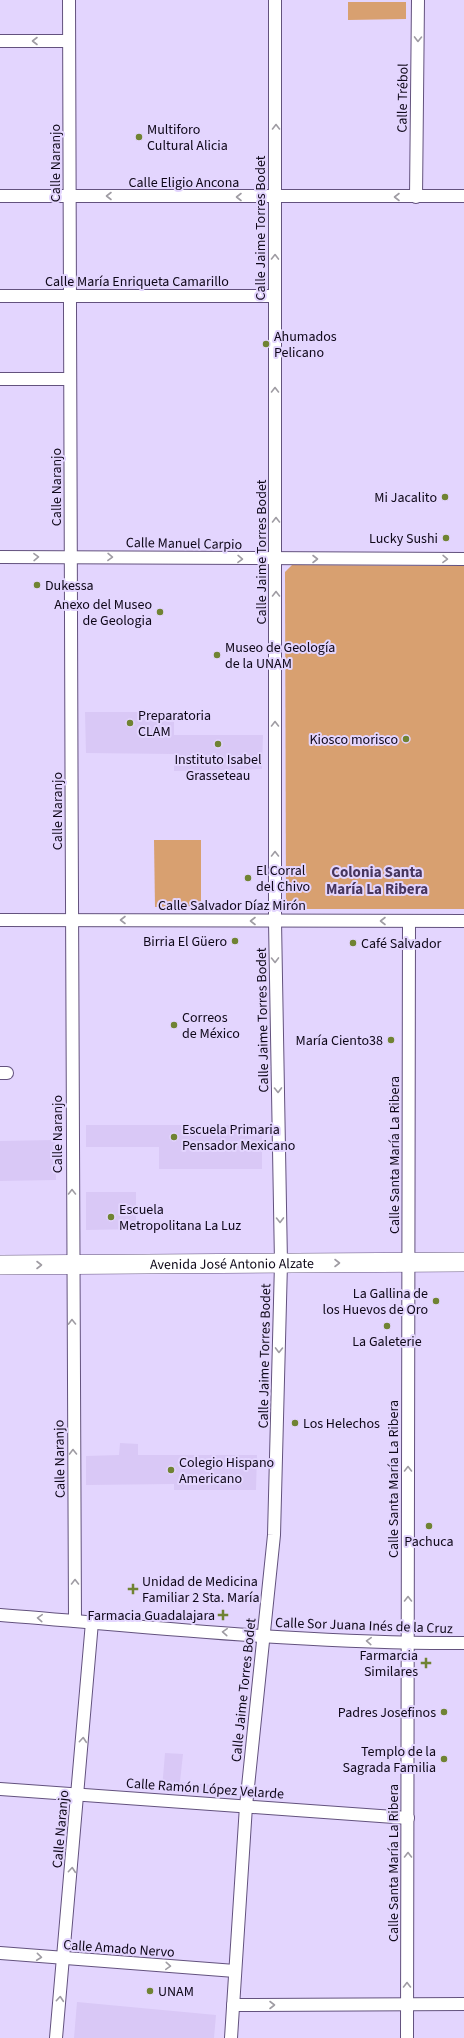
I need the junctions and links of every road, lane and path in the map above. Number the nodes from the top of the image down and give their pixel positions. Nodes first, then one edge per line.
1 (69, 0) edge
2 (275, 0) edge
3 (418, 0) edge
4 (0, 41) edge
5 (69, 41) junction
6 (0, 196) edge
7 (71, 196) junction
8 (464, 196) edge
9 (276, 197) junction
10 (416, 197) junction
11 (0, 296) edge
12 (70, 296) junction
13 (275, 296) junction
14 (0, 379) edge
15 (70, 379) junction
16 (71, 556) junction
17 (0, 557) edge
18 (276, 559) junction
19 (464, 560) edge
20 (0, 920) edge
21 (73, 920) junction
22 (275, 921) junction
23 (409, 921) junction
24 (464, 921) edge
25 (409, 1262) junction
26 (464, 1262) edge
27 (281, 1263) junction
28 (0, 1265) edge
29 (72, 1265) junction
30 (0, 1615) edge
31 (75, 1621) junction
32 (92, 1622) junction
33 (264, 1635) junction
34 (464, 1643) edge
35 (408, 1644) junction
36 (0, 1788) edge
37 (78, 1794) junction
38 (246, 1806) junction
39 (408, 1818) junction
40 (0, 1953) edge
41 (64, 1959) junction
42 (235, 1971) junction
43 (407, 2004) junction
44 (464, 2004) edge
45 (233, 2005) junction
46 (56, 2038) edge
47 (231, 2038) edge
48 (407, 2038) edge

1 - 5 street, Calle Naranjo
9 -> 2 street, Calle Jaime Torres Bodet
3 -> 10 street, Calle Trébol
5 -> 4 street
5 - 7 street, Calle Naranjo
6 - 7 street, Calle Eligio Ancona
9 -> 7 street, Calle Eligio Ancona
7 - 12 street, Calle Naranjo
8 - 10 street, Calle Eligio Ancona
10 -> 9 street, Calle Eligio Ancona
13 -> 9 street, Calle Jaime Torres Bodet
11 - 12 street, Calle María Enriqueta Camarillo
12 - 13 street, Calle María Enriqueta Camarillo
12 - 15 street, Calle Naranjo
18 -> 13 street, Calle Jaime Torres Bodet
14 - 15 street
15 - 16 street, Calle Naranjo
17 -> 16 street, Calle Manuel Carpio
16 -> 18 street, Calle Manuel Carpio
16 - 21 street, Calle Naranjo
18 -> 19 street, Calle Manuel Carpio
22 -> 18 street, Calle Jaime Torres Bodet
20 - 21 street, Calle Salvador Díaz Mirón
22 -> 21 street, Calle Salvador Díaz Mirón
29 -> 21 street, Calle Naranjo
23 -> 22 street, Calle Salvador Díaz Mirón
22 -> 27 street, Calle Jaime Torres Bodet
23 - 24 street, Calle Salvador Díaz Mirón
23 - 25 street, Calle Santa María La Ribera
25 - 26 main road, Avenida José Antonio Alzate
27 -> 25 main road, Avenida José Antonio Alzate
35 -> 25 street, Calle Santa María La Ribera
27 - 29 main road, Avenida José Antonio Alzate
27 -> 33 street, Calle Jaime Torres Bodet
28 -> 29 main road, Avenida José Antonio Alzate
31 -> 29 street, Calle Naranjo
31 -> 30 street, Calle Sor Juana Inés de la Cruz
31 - 32 street, Calle Sor Juana Inés de la Cruz
33 -> 32 street, Calle Sor Juana Inés de la Cruz
37 -> 32 street, Calle Naranjo
35 -> 33 street, Calle Sor Juana Inés de la Cruz
33 - 38 street, Calle Jaime Torres Bodet
34 - 35 street, Calle Sor Juana Inés de la Cruz
35 - 39 street, Calle Santa María La Ribera
36 - 37 street, Calle Ramón López Velarde
37 - 38 street, Calle Ramón López Velarde
41 -> 37 street, Calle Naranjo
38 - 39 street, Calle Ramón López Velarde
38 - 42 street, Calle Jaime Torres Bodet
43 -> 39 street, Calle Santa María La Ribera
40 -> 41 street, Calle Amado Nervo
41 -> 42 street, Calle Amado Nervo
46 -> 41 street, Calle Naranjo
42 - 45 street, Calle Jaime Torres Bodet
43 - 44 street
45 -> 43 street
43 - 48 street, Calle Santa María La Ribera
45 - 47 street, Calle Jaime Torres Bodet

